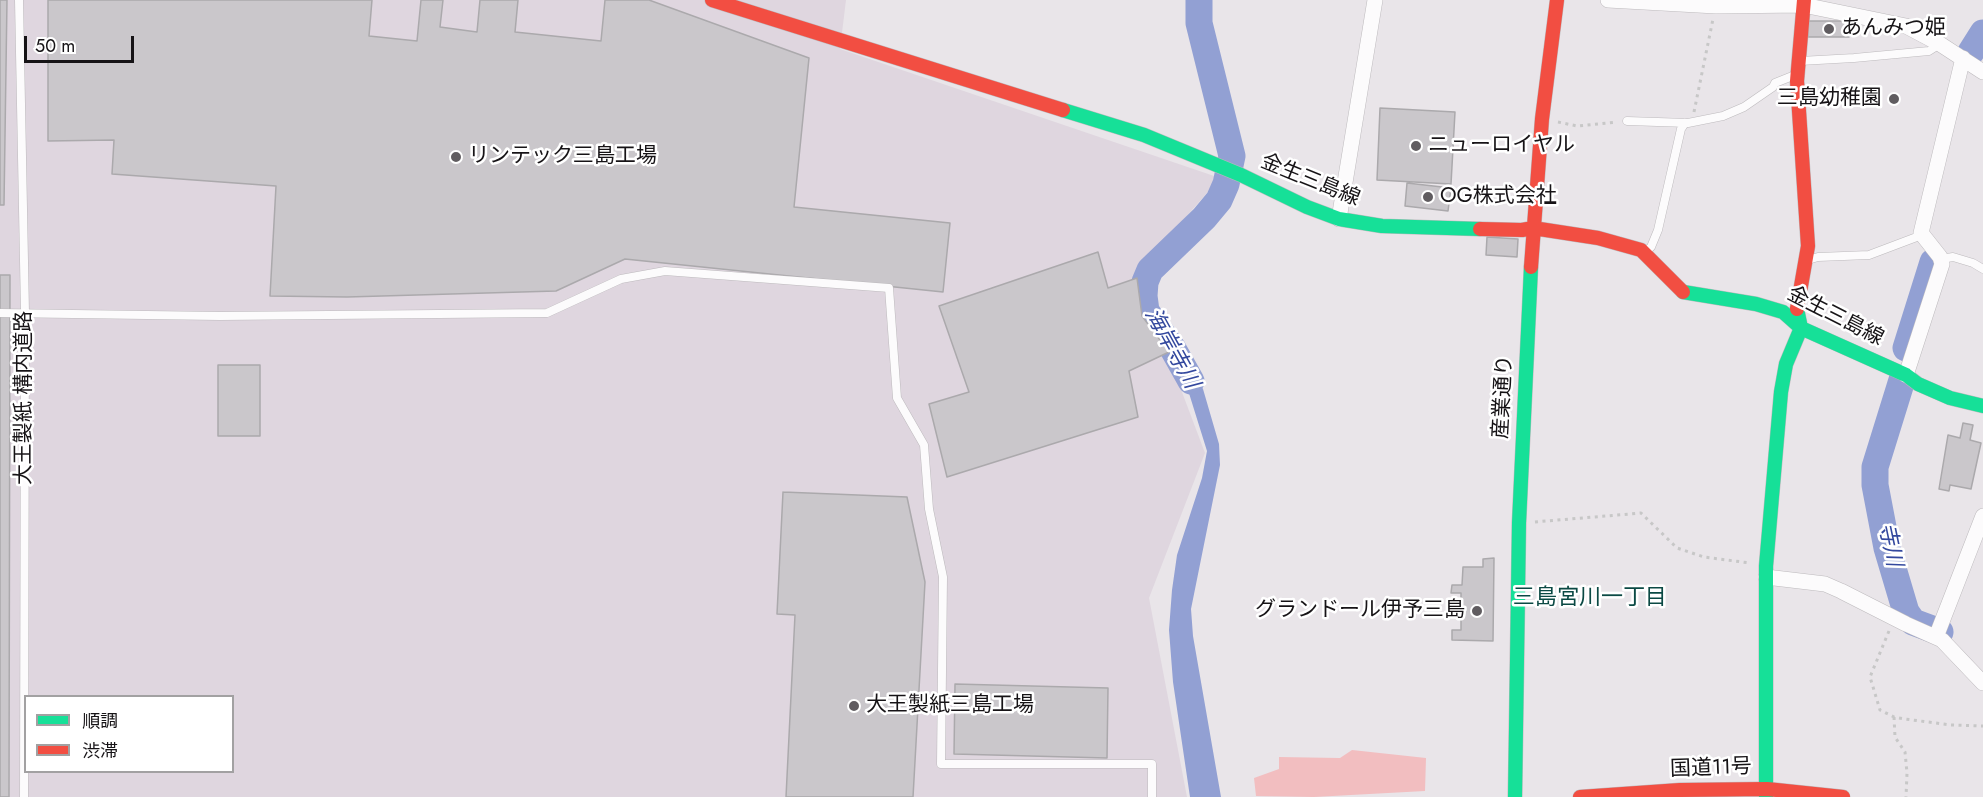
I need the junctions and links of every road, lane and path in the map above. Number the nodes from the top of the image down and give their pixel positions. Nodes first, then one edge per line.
1 (19, 0) edge
2 (712, 0) edge
3 (1375, 0) edge
4 (1557, 0) edge
5 (1608, 0) edge
6 (1716, 3) edge
7 (1804, 3) edge
8 (1940, 44) junction
9 (1964, 58) junction
10 (1798, 68) junction
11 (1983, 72) edge
12 (1542, 119) junction
13 (1627, 121) joint
14 (1689, 123) junction
15 (1339, 219) junction
16 (1533, 228) junction
17 (1922, 235) junction
18 (1644, 253) junction
19 (1941, 259) junction
20 (1807, 260) junction
21 (1983, 269) edge
22 (0, 313) edge
23 (25, 313) junction
24 (1802, 327) junction
25 (1906, 375) junction
26 (1983, 406) edge
27 (1983, 516) edge
28 (1519, 524) junction
29 (1766, 571) junction
30 (1894, 618) junction
31 (1938, 631) junction
32 (1983, 682) edge
33 (24, 695) edge
34 (1894, 717) junction
35 (1983, 726) edge
36 (24, 773) edge
37 (1767, 793) edge
38 (24, 797) edge
39 (1152, 797) edge
40 (1515, 797) edge
41 (1580, 797) edge
42 (1843, 797) edge
43 (1906, 797) edge

1 - 23 lane, 大王製紙 構内道路
2 - 15 main road, 金生三島線
3 - 15 street
4 - 12 main road, 産業通り
5 - 6 street
6 - 7 street
6 - 14 path
7 - 8 street
7 - 10 main road
8 - 9 street
8 - 10 lane
9 - 11 street
9 - 17 street
10 - 14 lane
10 - 20 main road
12 - 13 path
12 - 16 main road, 産業通り
13 - 14 lane
14 - 18 lane
15 - 16 main road, 金生三島線
16 - 18 main road, 金生三島線
16 - 28 main road, 産業通り
17 - 19 street
17 - 20 lane
18 - 24 main road, 金生三島線
19 - 21 lane
19 - 25 street
20 - 24 main road
22 - 23 lane
23 - 33 lane, 大王製紙 構内道路
23 - 39 lane
24 - 25 main road, 金生三島線
24 - 29 main road
25 - 26 main road, 金生三島線
27 - 31 street
28 - 29 path
28 - 40 main road, 産業通り
29 - 30 street
29 - 37 main road
30 - 31 street
30 - 34 path
31 - 32 street
34 - 35 path
34 - 43 path
36 - 38 lane, 大王製紙 構内道路
37 - 41 main road, 国道11号
37 - 42 main road, 国道11号

